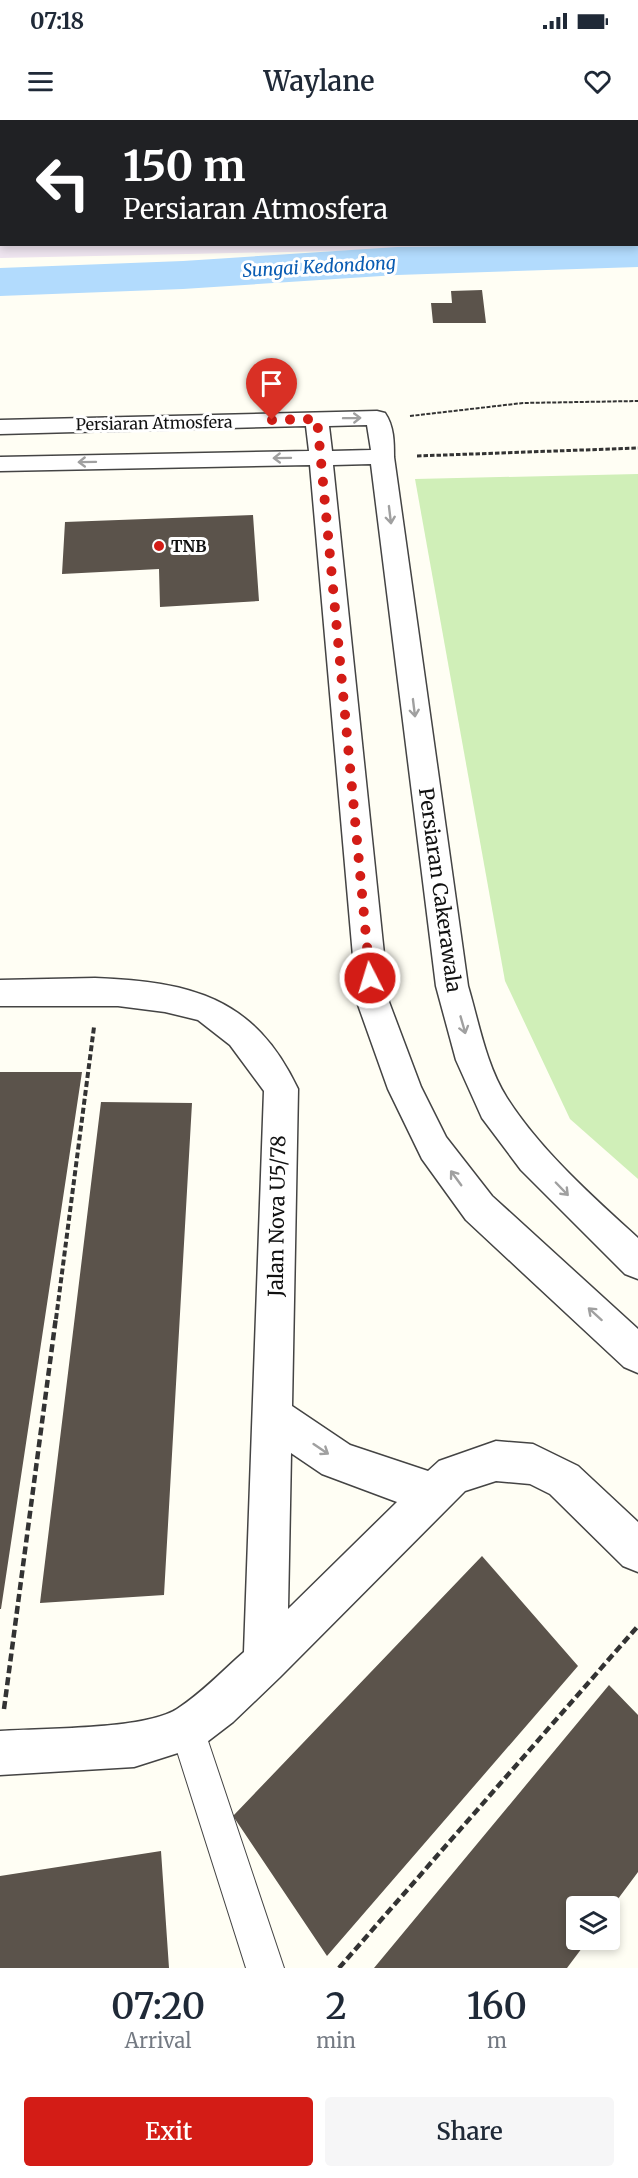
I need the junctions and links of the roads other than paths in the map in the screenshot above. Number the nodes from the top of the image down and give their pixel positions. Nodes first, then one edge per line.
1 (317, 419) junction
2 (0, 426) edge
3 (382, 457) junction
4 (321, 458) junction
5 (0, 464) edge
6 (0, 993) edge
7 (638, 1263) edge
8 (638, 1354) edge
9 (272, 1416) junction
10 (434, 1494) junction
11 (638, 1551) edge
12 (265, 1662) junction
13 (187, 1729) junction
14 (2, 1735) edge
15 (265, 1968) edge

1 - 2 street, Persiaran Atmosfera
1 -> 3 street, Persiaran Atmosfera
1 - 4 street
3 - 4 street, Persiaran Atmosfera
3 -> 7 street, Persiaran Cakerawala
4 -> 5 street, Persiaran Atmosfera
8 -> 4 street
6 - 9 street, Jalan Nova U5/78
9 -> 10 street
9 - 12 street, Jalan Nova U5/78
10 - 11 street
10 - 12 street
12 - 13 street
13 - 14 street
13 - 15 lane

